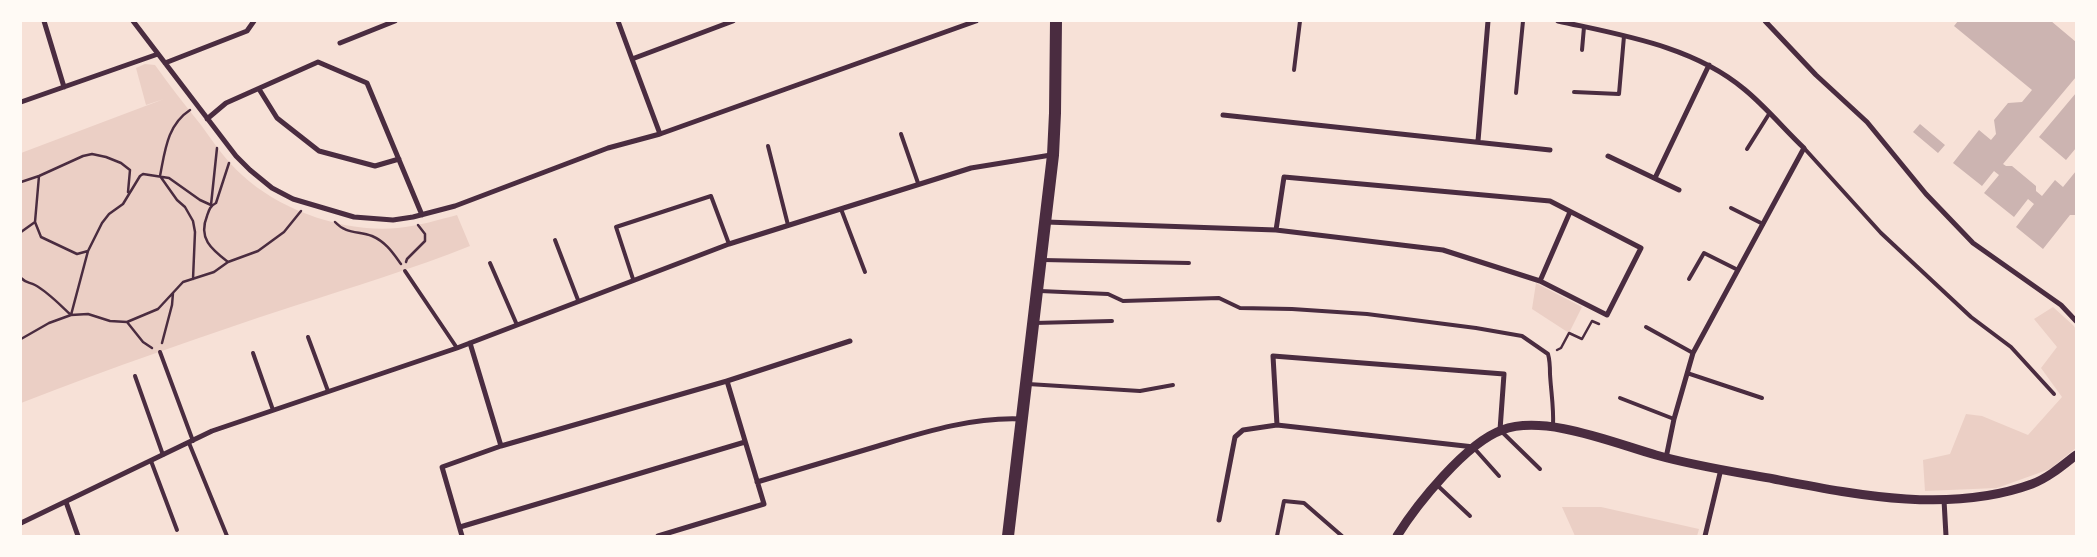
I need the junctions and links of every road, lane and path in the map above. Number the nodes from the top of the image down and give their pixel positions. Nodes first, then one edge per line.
1 (44, 21) edge
2 (133, 21) edge
3 (254, 21) edge
4 (396, 21) edge
5 (618, 21) edge
6 (733, 21) edge
7 (976, 21) edge
8 (1056, 21) edge
9 (1300, 21) edge
10 (1488, 21) edge
11 (1523, 21) edge
12 (1558, 21) edge
13 (1765, 21) edge
14 (1584, 27) junction
15 (1624, 36) junction
16 (340, 43) dead end
17 (1582, 50) dead end
18 (158, 54) junction
19 (632, 59) junction
20 (165, 63) junction
21 (1708, 65) junction
22 (1294, 70) dead end
23 (64, 87) junction
24 (259, 89) junction
25 (1574, 92) dead end
26 (1516, 93) dead end
27 (21, 102) edge
28 (192, 109) dead end
29 (1769, 114) junction
30 (1222, 116) dead end
31 (207, 119) junction
32 (660, 134) junction
33 (901, 134) dead end
34 (1478, 141) junction
35 (218, 144) dead end
36 (768, 146) dead end
37 (1804, 148) junction
38 (1747, 149) dead end
39 (1550, 150) dead end
40 (1053, 155) junction
41 (1608, 156) dead end
42 (399, 159) junction
43 (231, 161) dead end
44 (39, 176) junction
45 (160, 176) junction
46 (1655, 178) junction
47 (21, 182) edge
48 (918, 183) junction
49 (1678, 190) dead end
50 (128, 195) junction
51 (211, 205) junction
52 (841, 208) junction
53 (1731, 208) dead end
54 (303, 209) dead end
55 (1570, 212) junction
56 (422, 215) junction
57 (333, 219) dead end
58 (35, 222) junction
59 (1046, 222) junction
60 (416, 223) dead end
61 (1763, 224) junction
62 (788, 225) junction
63 (1276, 230) junction
64 (21, 232) edge
65 (554, 240) dead end
66 (729, 244) junction
67 (88, 251) junction
68 (1041, 260) junction
69 (228, 262) junction
70 (490, 263) dead end
71 (1189, 263) dead end
72 (1738, 270) junction
73 (405, 271) junction
74 (865, 272) dead end
75 (21, 278) edge
76 (193, 279) junction
77 (633, 279) junction
78 (1689, 279) dead end
79 (1540, 281) junction
80 (173, 291) junction
81 (1037, 291) junction
82 (578, 300) junction
83 (71, 315) junction
84 (1607, 315) junction
85 (1112, 321) dead end
86 (2076, 321) edge
87 (127, 322) junction
88 (1034, 323) junction
89 (517, 325) junction
90 (1646, 327) dead end
91 (308, 337) dead end
92 (21, 339) edge
93 (850, 341) dead end
94 (470, 343) junction
95 (457, 348) junction
96 (160, 352) junction
97 (253, 353) dead end
98 (1693, 353) junction
99 (1548, 354) junction
100 (1686, 373) junction
101 (135, 376) dead end
102 (727, 381) junction
103 (1027, 384) junction
104 (1173, 385) dead end
105 (328, 391) junction
106 (2054, 394) dead end
107 (1620, 398) dead end
108 (1762, 398) dead end
109 (273, 410) junction
110 (1022, 419) junction
111 (1674, 419) junction
112 (1277, 425) junction
113 (1553, 426) junction
114 (1500, 430) junction
115 (191, 442) junction
116 (746, 442) junction
117 (501, 446) junction
118 (1474, 448) junction
119 (163, 455) junction
120 (2076, 455) edge
121 (1666, 458) junction
122 (151, 461) junction
123 (1540, 469) dead end
124 (1721, 469) junction
125 (1499, 476) dead end
126 (757, 482) junction
127 (1437, 485) junction
128 (1944, 500) junction
129 (66, 502) junction
130 (1470, 516) dead end
131 (1219, 520) dead end
132 (21, 524) edge
133 (460, 527) junction
134 (177, 530) dead end
135 (78, 536) edge
136 (227, 536) edge
137 (462, 536) edge
138 (658, 536) edge
139 (1008, 536) edge
140 (1277, 536) edge
141 (1342, 536) edge
142 (1397, 536) edge
143 (1707, 536) edge
144 (1946, 536) edge

1 - 23 street
2 - 18 street
3 - 20 street
4 - 16 street
5 - 19 street
6 - 19 street
7 - 32 street
8 - 40 main road
9 - 22 lane
10 - 34 street
11 - 26 lane
12 - 14 street
13 - 86 street
14 - 15 street
14 - 17 lane
15 - 21 street
15 - 25 lane
18 - 20 street
18 - 23 street
19 - 32 street
20 - 31 street
21 - 29 street
21 - 46 street
23 - 27 street
24 - 31 street
24 - 42 street
24 - 42 street
28 - 45 path
29 - 37 street
29 - 38 lane
30 - 34 street
31 - 56 street
32 - 56 street
33 - 48 lane
34 - 39 street
35 - 51 path
36 - 62 lane
37 - 61 street
37 - 106 lane
40 - 48 street
40 - 59 main road
41 - 46 street
42 - 56 street
43 - 51 path
44 - 47 path
44 - 50 path
44 - 58 path
45 - 50 path
45 - 51 path
45 - 76 path
46 - 49 street
48 - 52 street
50 - 67 path
51 - 69 path
52 - 62 street
52 - 74 lane
53 - 61 lane
54 - 69 path
55 - 63 street
55 - 79 street
55 - 84 street
57 - 73 path
58 - 64 path
58 - 67 path
59 - 63 street
59 - 68 main road
60 - 73 path
61 - 72 street
62 - 66 street
63 - 79 street
65 - 82 lane
66 - 77 street
66 - 77 lane
67 - 83 path
68 - 71 lane
68 - 81 main road
69 - 76 path
70 - 89 lane
72 - 78 lane
72 - 98 street
73 - 95 lane
75 - 83 path
76 - 80 path
77 - 82 street
79 - 84 street
80 - 87 path
80 - 96 path
81 - 88 main road
81 - 99 lane
82 - 89 street
83 - 87 path
83 - 92 path
84 - 99 path
85 - 88 lane
87 - 96 path
88 - 103 main road
89 - 94 street
90 - 98 lane
91 - 105 lane
93 - 102 street
94 - 95 street
94 - 117 street
95 - 105 street
96 - 115 lane
97 - 109 lane
98 - 100 street
99 - 113 lane
100 - 108 lane
100 - 111 street
101 - 119 lane
102 - 116 street
102 - 117 street
103 - 104 lane
103 - 110 main road
105 - 109 street
107 - 111 lane
109 - 115 street
110 - 126 street
110 - 139 main road
111 - 121 street
112 - 114 street
112 - 118 street
112 - 131 street
113 - 114 street
113 - 121 street
114 - 118 street
114 - 123 lane
115 - 119 street
115 - 136 lane
116 - 126 street
116 - 133 street
117 - 133 street
118 - 125 lane
118 - 127 street
119 - 122 street
120 - 128 street
121 - 124 street
122 - 129 street
122 - 134 lane
124 - 128 street
124 - 143 street
126 - 138 street
127 - 130 lane
127 - 142 street
128 - 144 street
129 - 132 street
129 - 135 street
133 - 137 street
140 - 141 lane

